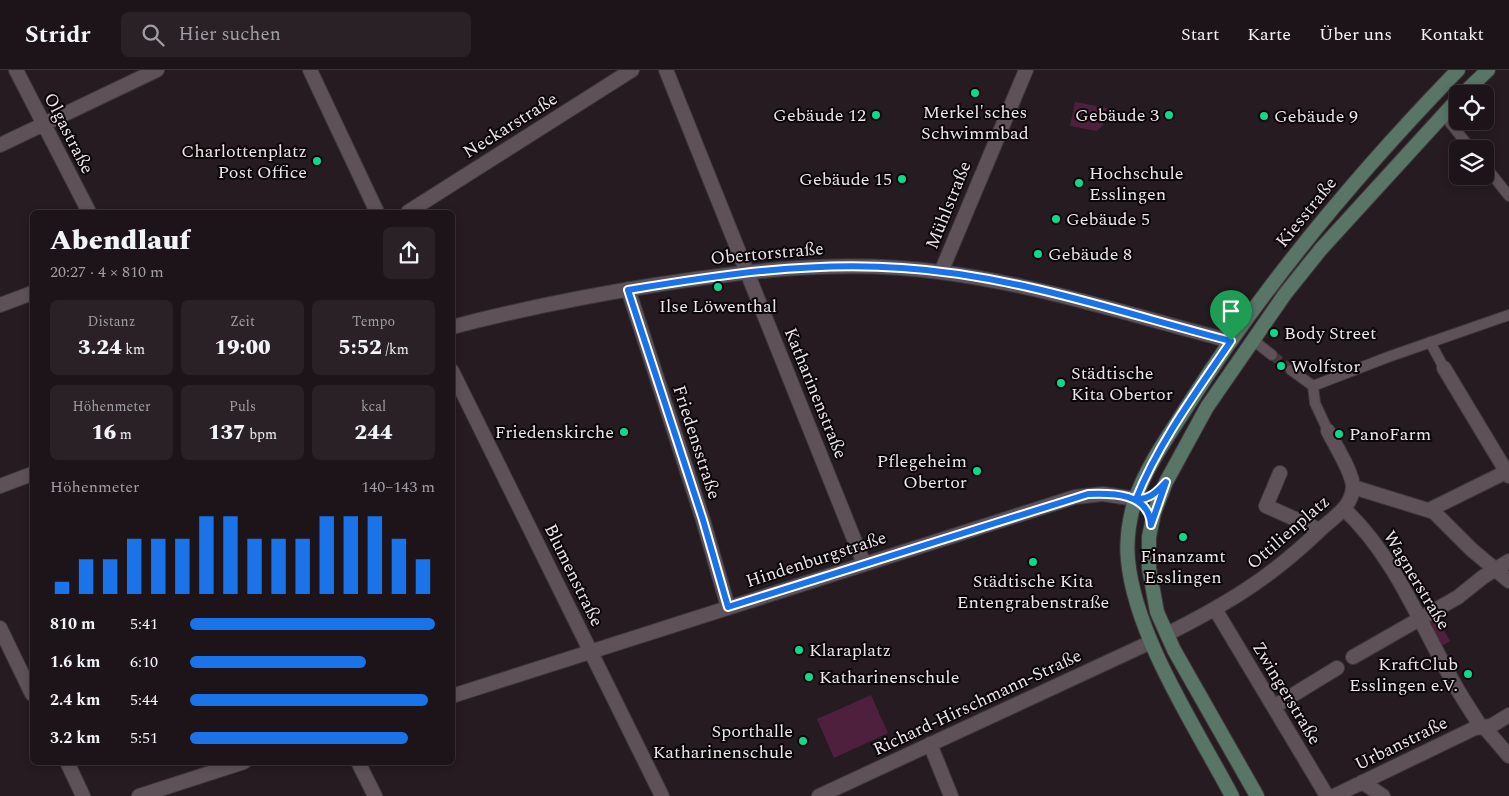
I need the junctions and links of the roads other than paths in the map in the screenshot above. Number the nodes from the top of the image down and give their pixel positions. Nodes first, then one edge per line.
1 (16, 70) edge
2 (157, 70) edge
3 (310, 70) edge
4 (632, 70) edge
5 (666, 70) edge
6 (1026, 70) edge
7 (1458, 70) edge
8 (1488, 70) edge
9 (1472, 85) edge
10 (1449, 108) edge
11 (1443, 114) junction
12 (43, 125) junction
13 (1464, 140) edge
14 (0, 145) edge
15 (1494, 177) edge
16 (1509, 196) edge
17 (88, 210) edge
18 (376, 210) edge
19 (411, 210) edge
20 (748, 271) junction
21 (941, 272) junction
22 (628, 290) junction
23 (30, 294) edge
24 (0, 305) edge
25 (1509, 315) edge
26 (455, 326) edge
27 (1252, 340) junction
28 (1231, 341) junction
29 (1430, 342) junction
30 (1272, 355) tunnel mouth
31 (1444, 368) joint
32 (1291, 370) tunnel mouth
33 (455, 377) edge
34 (1313, 386) junction
35 (1328, 431) joint
36 (1280, 473) dead end
37 (1507, 474) edge
38 (30, 475) edge
39 (1166, 482) junction
40 (0, 486) edge
41 (1353, 487) junction
42 (1136, 499) junction
43 (1344, 509) junction
44 (1429, 510) junction
45 (1151, 525) junction
46 (1320, 530) junction
47 (1509, 561) edge
48 (864, 564) junction
49 (1495, 570) junction
50 (1509, 581) edge
51 (728, 607) junction
52 (1215, 610) junction
53 (1419, 618) junction
54 (0, 628) edge
55 (1167, 634) junction
56 (1151, 642) junction
57 (591, 651) junction
58 (1353, 657) dead end
59 (1337, 668) dead end
60 (30, 690) edge
61 (455, 695) edge
62 (1275, 706) junction
63 (1509, 715) edge
64 (1483, 728) junction
65 (930, 744) junction
66 (1509, 756) edge
67 (68, 765) edge
68 (235, 765) edge
69 (360, 765) edge
70 (1362, 782) junction
71 (83, 796) edge
72 (139, 796) edge
73 (375, 796) edge
74 (662, 796) edge
75 (819, 796) edge
76 (952, 796) edge
77 (1232, 796) edge
78 (1257, 796) edge
79 (1327, 796) edge
80 (1334, 796) edge
81 (1383, 796) edge

1 - 12 street, Olgastraße
2 - 12 street
3 - 18 street
4 - 19 street, Neckarstraße
5 - 20 street, Katharinenstraße
6 - 21 street, Mühlstraße
7 - 28 main road, Kiesstraße
8 - 9 main road
10 - 11 main road, Kiesstraße
11 - 13 street
11 - 27 main road, Kiesstraße
12 - 14 street
12 - 17 street, Olgastraße
15 - 16 street
20 - 21 street, Obertorstraße
20 - 22 street, Obertorstraße
20 - 48 street, Katharinenstraße
21 - 28 street, Obertorstraße
22 - 26 street, Obertorstraße
22 - 51 street, Friedensstraße
23 - 24 street
25 - 29 street
27 - 30 street
27 - 39 main road, Kiesstraße
28 - 42 main road, Kiesstraße
29 - 31 street
29 - 34 street
31 - 37 street
32 - 34 street
33 - 57 street, Blumenstraße
34 - 35 street
35 - 41 street
36 - 46 street
37 - 44 street
38 - 40 street
39 - 42 main road
39 - 45 main road, Kiesstraße
41 - 43 street, Ottilienplatz
41 - 44 street
42 - 45 main road
42 - 48 street, Hindenburgstraße
42 - 56 main road, Kiesstraße
43 - 46 street, Ottilienplatz
43 - 53 street, Wagnerstraße
44 - 49 street
45 - 55 main road
46 - 52 street, Ottilienplatz
47 - 49 street
48 - 51 street, Hindenburgstraße
49 - 50 street
49 - 53 street
51 - 57 street, Hindenburgstraße
52 - 55 street, Ottilienplatz
52 - 62 street, Zwingerstraße
53 - 58 street
53 - 64 street, Wagnerstraße
54 - 60 street
55 - 78 main road
56 - 65 street, Richard-Hirschmann-Straße
56 - 77 main road, Kiesstraße
57 - 61 street, Hindenburgstraße
57 - 74 street, Blumenstraße
59 - 62 street
62 - 79 street, Zwingerstraße
63 - 64 street, Urbanstraße
64 - 66 street, Wagnerstraße
64 - 70 street, Urbanstraße
65 - 75 street, Richard-Hirschmann-Straße
65 - 76 street
67 - 71 street
68 - 72 street
69 - 73 street
70 - 80 street, Urbanstraße
70 - 81 street

